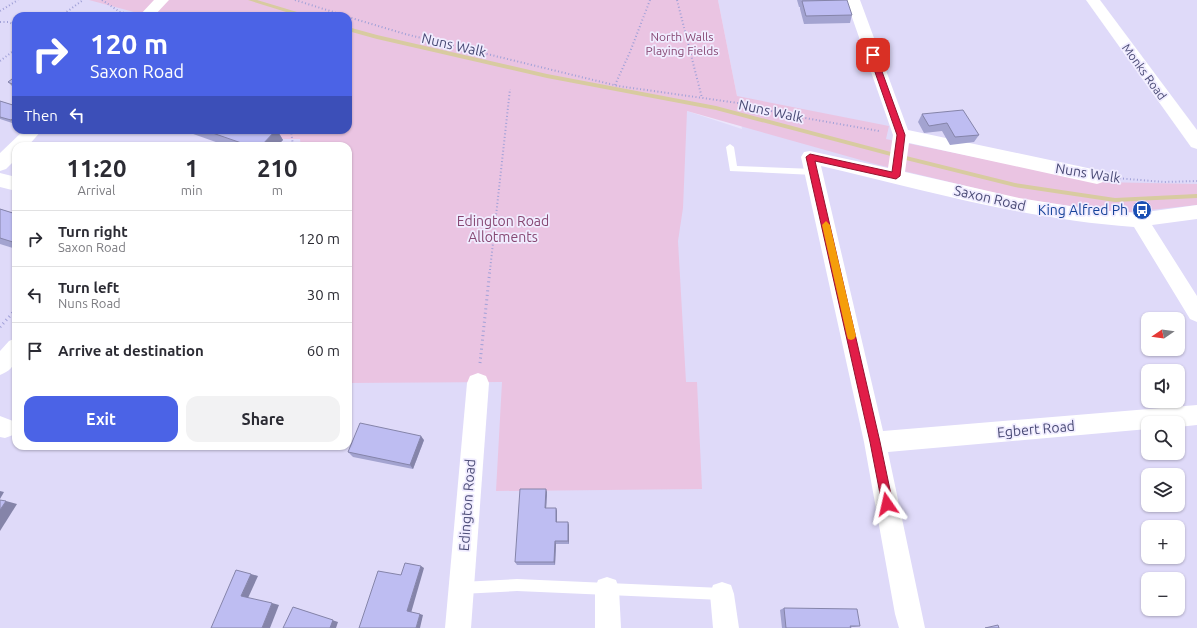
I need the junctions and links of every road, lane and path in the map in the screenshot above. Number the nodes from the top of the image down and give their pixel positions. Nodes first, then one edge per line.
1 (18, 0) edge
2 (83, 0) edge
3 (102, 0) edge
4 (162, 0) edge
5 (295, 0) edge
6 (650, 0) edge
7 (677, 0) edge
8 (853, 0) edge
9 (1093, 0) edge
10 (0, 11) edge
11 (66, 12) edge
12 (120, 12) edge
13 (150, 12) edge
14 (334, 12) edge
15 (352, 18) edge
16 (0, 22) edge
17 (12, 24) edge
18 (12, 52) edge
19 (0, 61) edge
20 (614, 85) junction
21 (510, 89) dead end
22 (702, 98) junction
23 (30, 134) edge
24 (901, 135) junction
25 (22, 142) edge
26 (1197, 143) edge
27 (730, 147) dead end
28 (12, 152) edge
29 (0, 164) edge
30 (812, 164) junction
31 (896, 176) junction
32 (1097, 177) joint
33 (0, 180) edge
34 (1197, 181) edge
35 (12, 183) edge
36 (1197, 212) edge
37 (1139, 220) junction
38 (1197, 313) edge
39 (12, 314) edge
40 (0, 328) edge
41 (12, 352) edge
42 (0, 366) edge
43 (478, 383) joint
44 (1197, 415) edge
45 (875, 442) junction
46 (461, 588) junction
47 (607, 589) junction
48 (722, 594) joint
49 (458, 628) edge
50 (608, 628) edge
51 (726, 628) edge
52 (912, 628) edge

1 - 10 path
2 - 11 path
3 - 12 path
4 - 13 street
5 - 14 path, Nuns Walk
6 - 20 path
7 - 22 path
8 - 24 street
9 - 26 street, Monks Road
15 - 20 path, Nuns Walk
16 - 17 path
18 - 19 path
20 - 22 path, Nuns Walk
21 - 43 path
22 - 24 path, Nuns Walk
23 - 25 street
24 - 31 street
24 - 32 street, Nuns Walk
27 - 30 lane
28 - 29 street
30 - 31 street, Saxon Road
30 - 45 street
31 - 37 street, Saxon Road
32 - 34 path, Nuns Walk
33 - 35 street
36 - 37 street, Saxon Road
37 - 38 street
39 - 40 path
41 - 42 street
43 - 46 street, Edington Road
44 - 45 street, Egbert Road
45 - 52 street
46 - 47 lane
46 - 49 street, Edington Road
47 - 48 lane
47 - 50 street
48 - 51 street

